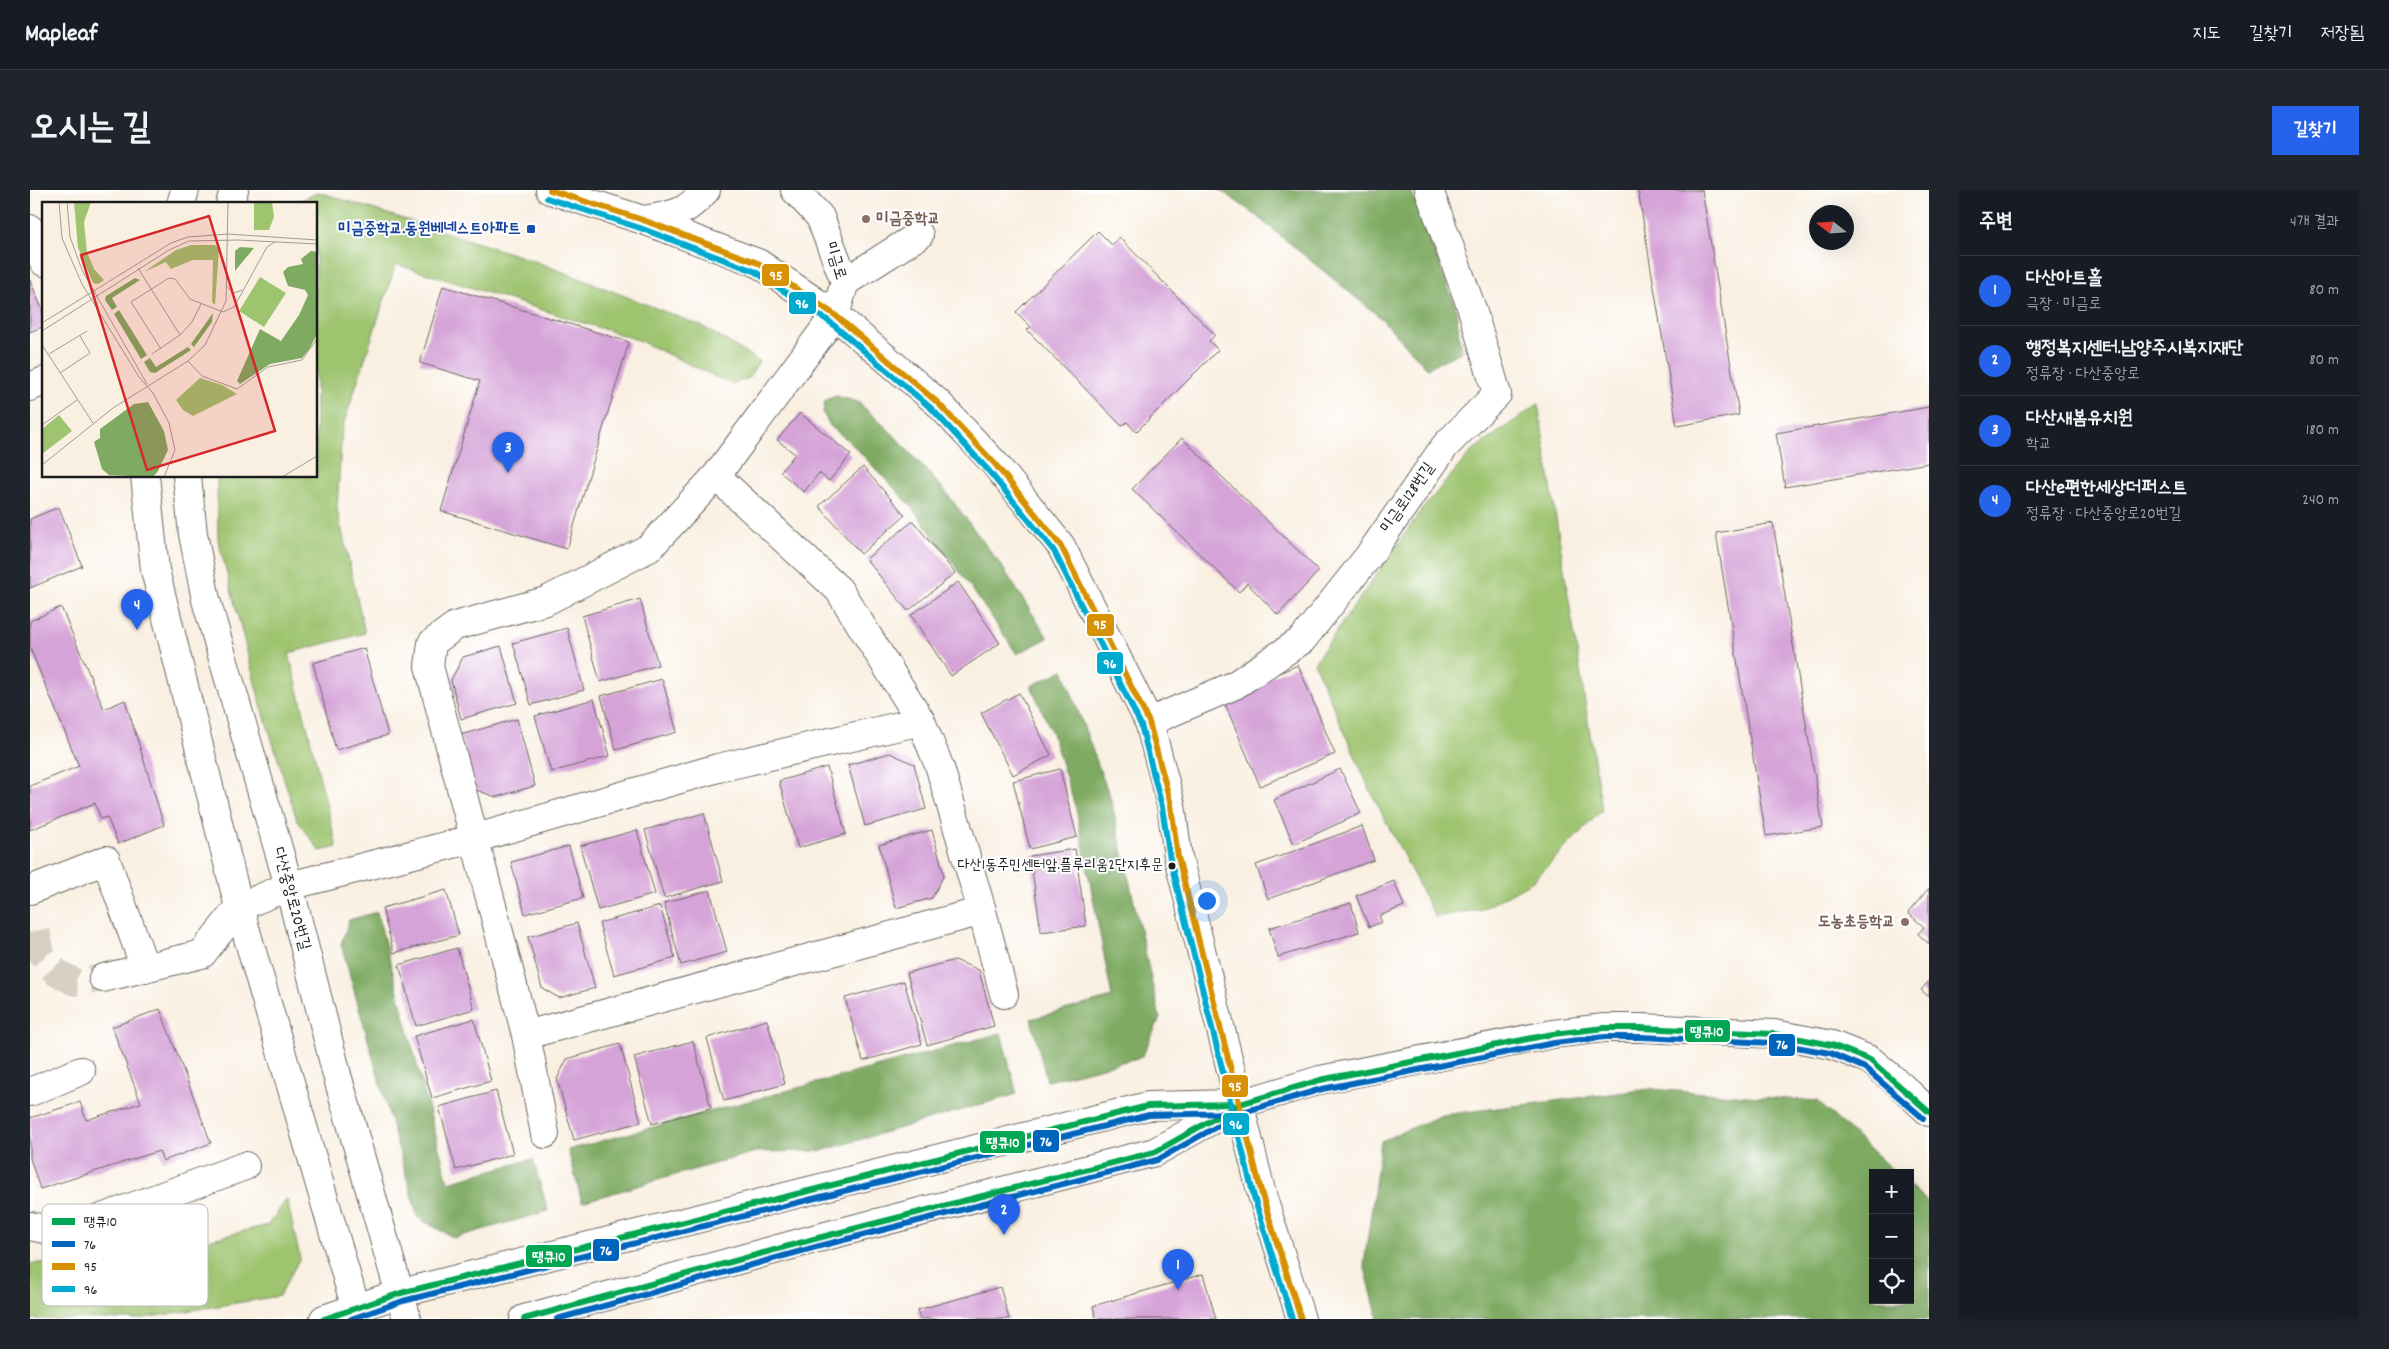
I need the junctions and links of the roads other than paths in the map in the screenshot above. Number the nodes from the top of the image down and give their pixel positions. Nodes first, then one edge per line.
1 (550, 190) edge
2 (706, 190) edge
3 (795, 190) edge
4 (1429, 190) edge
5 (643, 220) junction
6 (30, 229) edge
7 (919, 234) dead end
8 (42, 257) edge
9 (845, 282) junction
10 (835, 315) junction
11 (42, 382) edge
12 (30, 387) edge
13 (716, 476) junction
14 (144, 478) edge
15 (187, 478) edge
16 (921, 722) junction
17 (1149, 722) junction
18 (473, 839) junction
19 (289, 886) junction
20 (30, 890) edge
21 (239, 907) junction
22 (982, 911) junction
23 (145, 968) junction
24 (103, 978) tunnel mouth
25 (1004, 994) dead end
26 (526, 1035) junction
27 (81, 1071) dead end
28 (30, 1092) edge
29 (1240, 1104) junction
30 (1929, 1112) edge
31 (545, 1134) dead end
32 (245, 1166) dead end
33 (140, 1204) edge
34 (404, 1306) edge
35 (357, 1314) edge
36 (324, 1319) edge
37 (524, 1319) edge
38 (1301, 1319) edge

1 - 5 street
2 - 5 street
3 - 9 street, 미금로
4 - 17 street, 미금로128번길
5 - 10 street
6 - 8 street
7 - 9 street
9 - 10 street, 미금로
10 - 13 street, 미금로
10 - 17 street
11 - 12 street
13 - 16 street
13 - 18 street, 미금로
14 - 21 street
15 - 19 street, 다산중앙로20번길
16 - 18 street
16 - 22 street
17 - 29 street
18 - 19 street
18 - 26 street, 미금로
19 - 21 street
19 - 34 street, 다산중앙로20번길
20 - 23 street
21 - 23 street
21 - 35 street
22 - 25 street
22 - 26 street
23 - 24 street
26 - 31 street, 미금로
27 - 28 street
29 - 30 street
29 - 34 street
29 - 37 street
29 - 38 street
32 - 33 street
34 - 35 street
35 - 36 street

